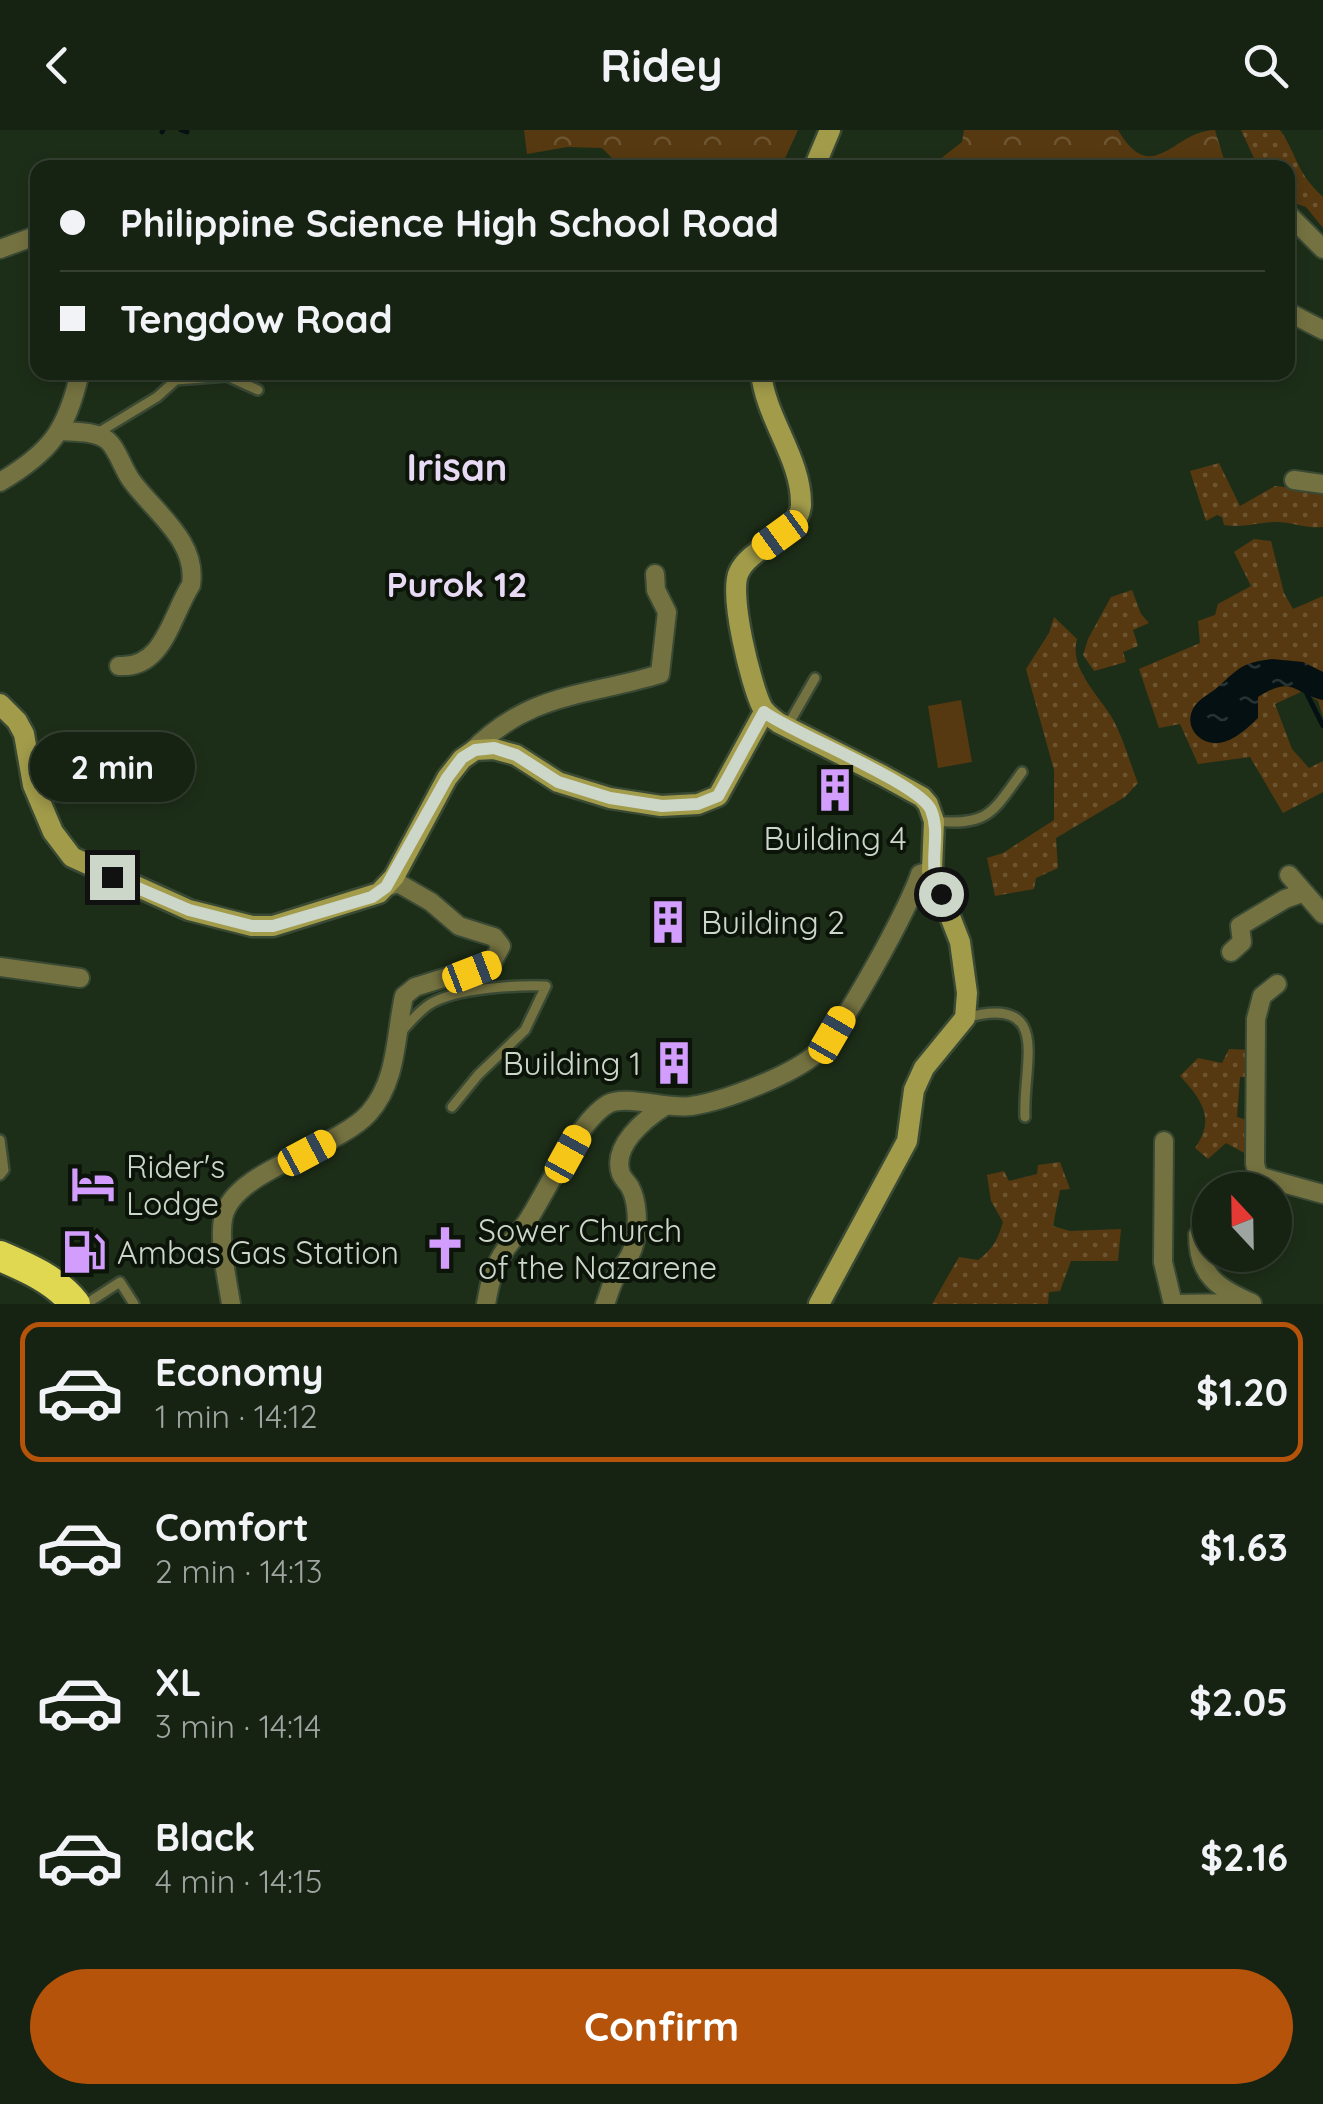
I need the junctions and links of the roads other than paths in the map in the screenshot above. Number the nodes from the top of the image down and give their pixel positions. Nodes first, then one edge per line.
1 (830, 130) edge
2 (817, 160) edge
3 (1295, 221) edge
4 (30, 238) edge
5 (1323, 249) edge
6 (0, 250) edge
7 (1295, 316) edge
8 (1323, 330) edge
9 (78, 380) edge
10 (176, 380) edge
11 (236, 380) edge
12 (761, 380) edge
13 (258, 390) dead end
14 (61, 432) junction
15 (96, 434) junction
16 (1294, 480) dead end
17 (0, 482) edge
18 (1323, 484) edge
19 (654, 574) dead end
20 (120, 666) dead end
21 (815, 678) dead end
22 (0, 704) edge
23 (764, 712) junction
24 (786, 727) junction
25 (468, 754) junction
26 (1022, 772) dead end
27 (934, 821) junction
28 (932, 870) junction
29 (1290, 876) dead end
30 (386, 887) junction
31 (1302, 893) junction
32 (1323, 914) edge
33 (1231, 952) dead end
34 (0, 967) edge
35 (80, 978) dead end
36 (1277, 984) dead end
37 (965, 1018) junction
38 (396, 1037) junction
39 (666, 1106) junction
40 (452, 1107) dead end
41 (1025, 1117) dead end
42 (0, 1140) edge
43 (1164, 1141) dead end
44 (1257, 1172) edge
45 (0, 1175) edge
46 (1292, 1189) edge
47 (1323, 1194) edge
48 (0, 1256) edge
49 (1209, 1272) edge
50 (1252, 1303) edge
51 (75, 1304) edge
52 (86, 1304) edge
53 (134, 1304) edge
54 (230, 1304) edge
55 (486, 1304) edge
56 (605, 1304) edge
57 (819, 1304) edge
58 (1174, 1304) edge
59 (1261, 1304) edge

1 - 2 street
3 - 5 street
4 - 6 street
7 - 8 street
9 - 14 street
10 - 15 lane
11 - 13 lane
12 - 23 street
14 - 15 street
14 - 17 street
15 - 20 street
16 - 18 street
19 - 25 street
21 - 24 lane
22 - 30 street
23 - 24 street
23 - 25 street
24 - 27 street
25 - 30 street
26 - 27 lane
27 - 28 street
28 - 37 street
28 - 39 street
29 - 31 street
30 - 38 street
31 - 32 street
31 - 33 street
34 - 35 street
36 - 44 street
37 - 41 lane
37 - 57 street
38 - 40 lane
38 - 54 street
39 - 55 street
39 - 56 street
42 - 45 lane
43 - 58 street
46 - 47 street
48 - 51 highway
49 - 50 street
50 - 58 street
50 - 59 street
52 - 53 lane

